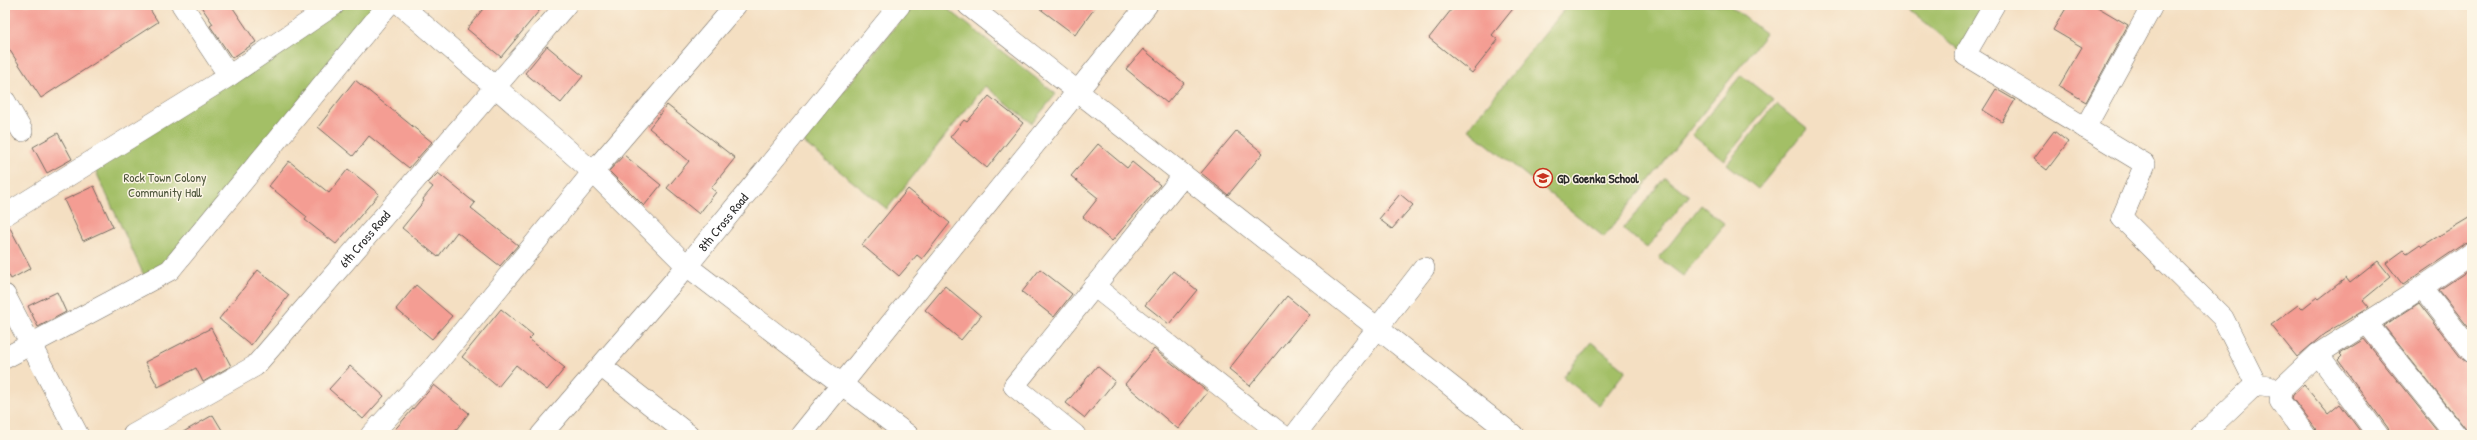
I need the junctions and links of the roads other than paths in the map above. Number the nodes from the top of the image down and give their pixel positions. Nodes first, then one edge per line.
1 (182, 5) edge
2 (334, 5) edge
3 (388, 5) edge
4 (400, 5) edge
5 (566, 5) edge
6 (736, 5) edge
7 (900, 5) edge
8 (968, 5) edge
9 (1147, 5) edge
10 (1994, 5) edge
11 (2150, 6) edge
12 (229, 76) junction
13 (495, 89) junction
14 (1078, 92) junction
15 (9, 98) edge
16 (2085, 128) junction
17 (22, 131) dead end
18 (592, 172) junction
19 (1183, 176) junction
20 (5, 215) edge
21 (2470, 257) edge
22 (687, 266) junction
23 (1424, 268) dead end
24 (1094, 286) junction
25 (2422, 287) junction
26 (5, 295) edge
27 (2366, 322) junction
28 (1378, 329) junction
29 (31, 344) junction
30 (2472, 352) edge
31 (2318, 354) junction
32 (5, 358) edge
33 (601, 366) junction
34 (843, 384) junction
35 (2256, 384) junction
36 (2281, 389) junction
37 (78, 435) edge
38 (133, 435) edge
39 (371, 435) edge
40 (541, 435) edge
41 (689, 435) edge
42 (801, 435) edge
43 (908, 435) edge
44 (1075, 435) edge
45 (1282, 435) edge
46 (1295, 435) edge
47 (1513, 435) edge
48 (2202, 435) edge
49 (2306, 435) edge
50 (2378, 435) edge
51 (2456, 435) edge

1 - 12 street
2 - 12 street
3 - 29 street
4 - 13 street
5 - 13 street, 6th Cross Road
6 - 18 street
7 - 22 street, 8th Cross Road
8 - 14 street
9 - 14 street
10 - 16 street
11 - 16 street
12 - 20 street
13 - 18 street
13 - 38 street, 6th Cross Road
14 - 19 street
14 - 34 street
15 - 17 street
16 - 35 street
18 - 22 street
18 - 39 street
19 - 24 street
19 - 28 street
21 - 25 street
22 - 33 street, 8th Cross Road
22 - 34 street
23 - 28 street
24 - 44 street
24 - 45 street
25 - 27 street
25 - 30 street
26 - 29 street
27 - 31 street
27 - 51 street
28 - 46 street
28 - 47 street
29 - 32 street
29 - 37 street
31 - 36 street
31 - 50 street
33 - 40 street, 8th Cross Road
33 - 41 street
34 - 42 street
34 - 43 street
35 - 36 street
35 - 48 street
36 - 49 street

